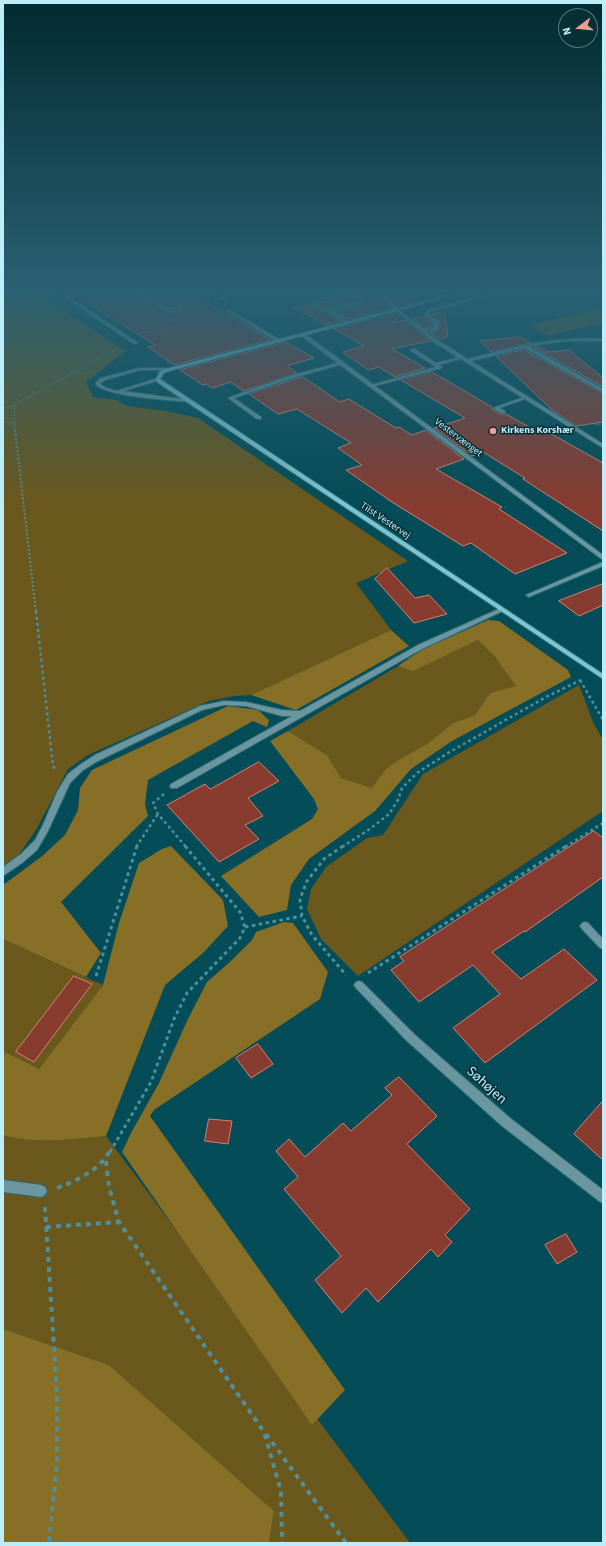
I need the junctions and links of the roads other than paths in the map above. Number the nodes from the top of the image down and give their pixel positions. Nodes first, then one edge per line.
1 (192, 363) edge
2 (341, 363) joint
3 (441, 363) edge
4 (471, 363) edge
5 (555, 363) edge
6 (436, 364) joint
7 (171, 369) junction
8 (158, 379) junction
9 (373, 386) junction
10 (603, 391) edge
11 (116, 392) junction
12 (526, 398) junction
13 (189, 401) junction
14 (503, 412) dead end
15 (259, 418) dead end
16 (603, 446) edge
17 (603, 558) edge
18 (603, 564) edge
19 (529, 595) dead end
20 (501, 610) junction
21 (603, 677) edge
22 (301, 714) junction
23 (174, 786) road end
24 (3, 872) edge
25 (585, 926) dead end
26 (603, 945) edge
27 (356, 984) road end
28 (3, 1186) edge
29 (41, 1191) road end
30 (603, 1197) edge

1 - 7 street
2 - 9 street, Vestervænget
2 - 15 street
3 - 6 street
4 - 12 street
5 - 10 street
6 - 9 street
7 - 8 street
7 - 11 street
8 - 11 street
8 - 13 street, Tilst Vestervej
9 - 17 street, Vestervænget
11 - 13 street
12 - 14 street
12 - 16 street
13 - 20 street, Tilst Vestervej
18 - 19 street
20 - 21 street, Tilst Vestervej
20 - 22 street
22 - 23 street
22 - 24 street
25 - 26 street
27 - 30 street, Søhøjen
28 - 29 street

